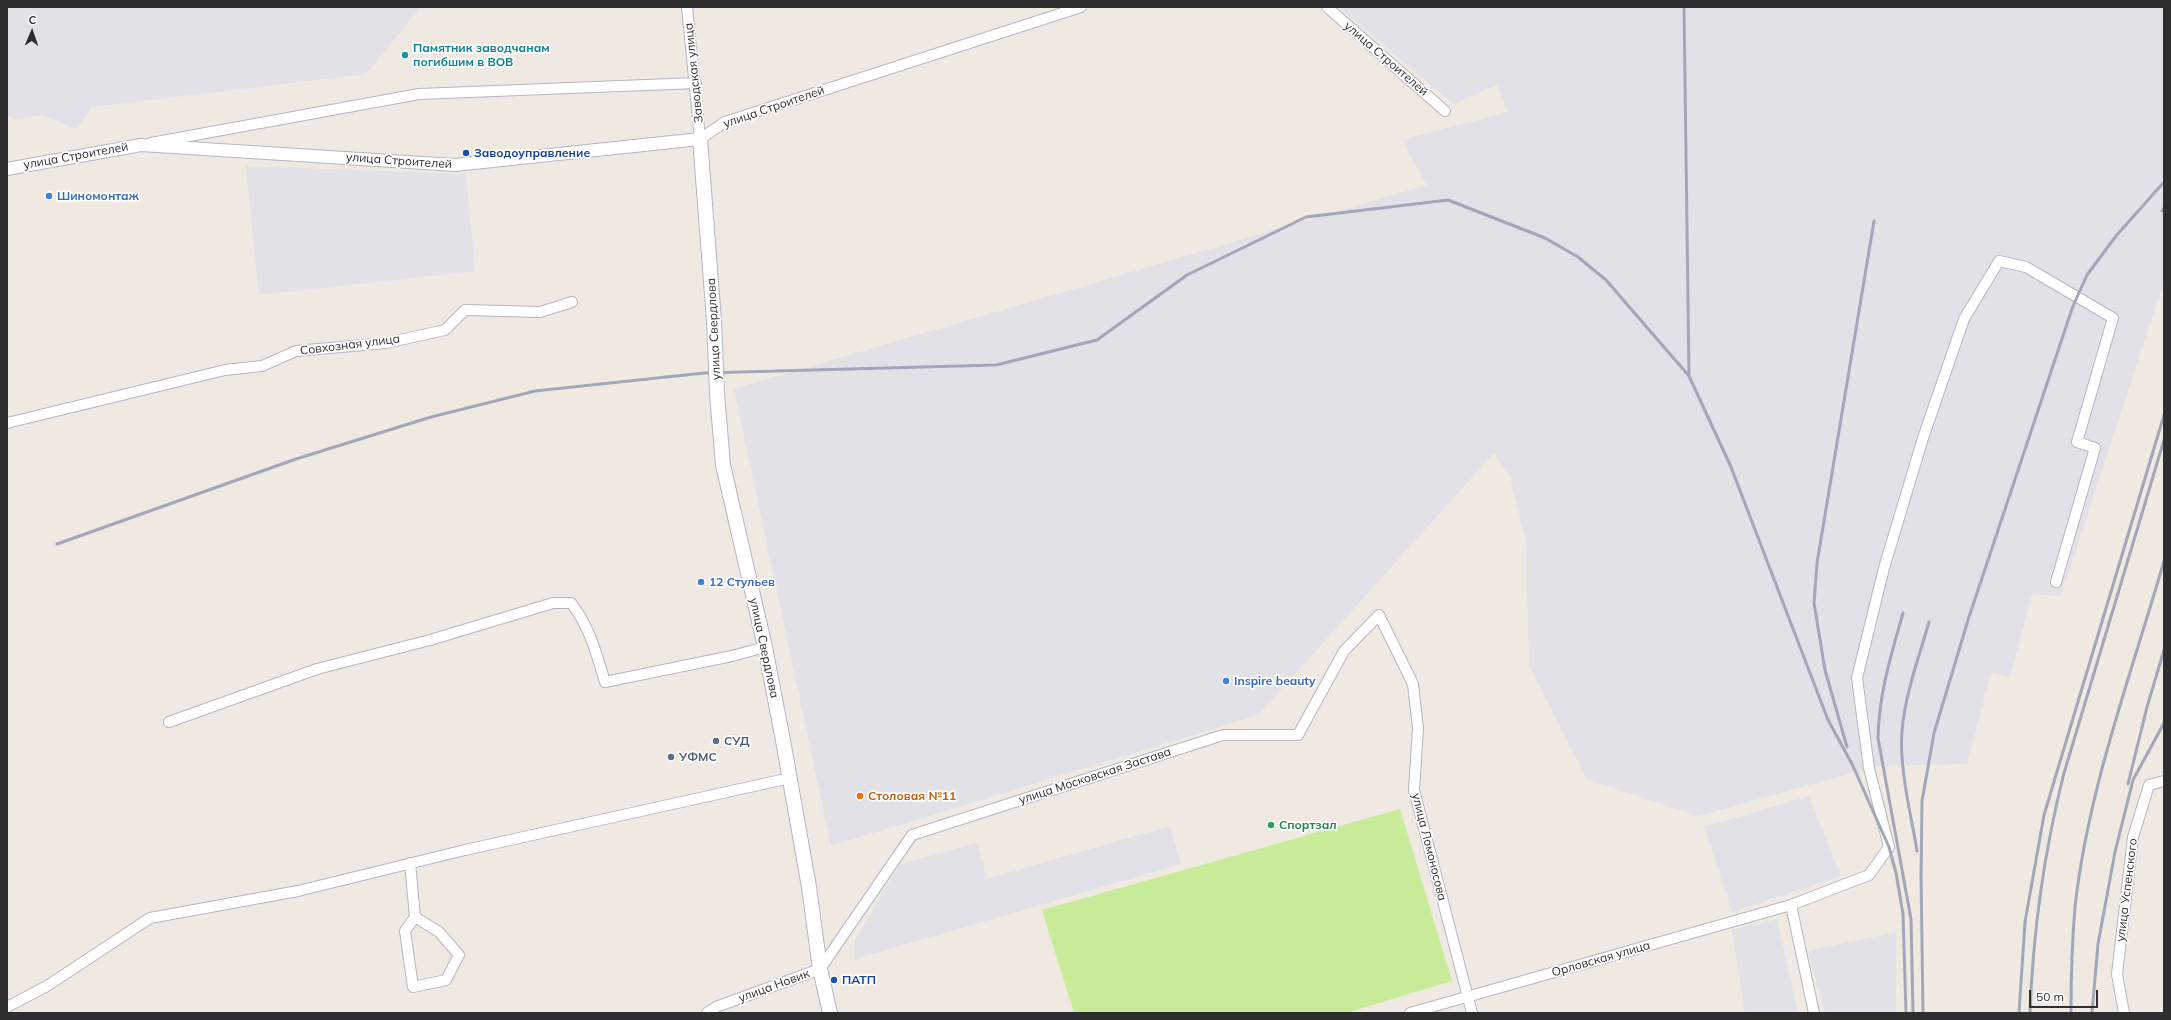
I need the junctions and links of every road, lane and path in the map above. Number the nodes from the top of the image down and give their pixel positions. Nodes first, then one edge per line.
1 (687, 7) edge
2 (1081, 7) edge
3 (1327, 7) edge
4 (696, 83) junction
5 (1445, 111) dead end
6 (700, 139) junction
7 (141, 145) junction
8 (7, 169) edge
9 (572, 302) dead end
10 (7, 423) edge
11 (2056, 582) dead end
12 (1379, 615) joint
13 (765, 647) junction
14 (169, 722) dead end
15 (790, 778) junction
16 (2164, 781) edge
17 (410, 863) junction
18 (1791, 905) junction
19 (415, 917) junction
20 (820, 969) junction
21 (1468, 997) junction
22 (7, 1007) edge
23 (707, 1013) edge
24 (830, 1013) edge
25 (1410, 1013) edge
26 (1472, 1013) edge
27 (1814, 1013) edge
28 (2124, 1013) edge

1 - 4 street, Заводская улица
2 - 6 street, улица Строителей
3 - 5 street, улица Строителей
4 - 6 street, Заводская улица
4 - 7 street
6 - 7 street, улица Строителей
6 - 13 main road, улица Свердлова, bridge
7 - 8 street, улица Строителей
9 - 10 street, Совхозная улица
11 - 18 street, Орловская улица
12 - 20 street, улица Московская Застава
12 - 21 street, улица Ломоносова
13 - 14 street
13 - 15 main road, улица Свердлова
15 - 17 street
15 - 20 main road, улица Свердлова
16 - 28 street, улица Успенского
17 - 19 street
17 - 22 street
18 - 21 street, Орловская улица
18 - 27 street
19 - 19 street
20 - 23 street, улица Новик
20 - 24 main road, улица Свердлова
21 - 25 street, Орловская улица
21 - 26 street, улица Ломоносова

